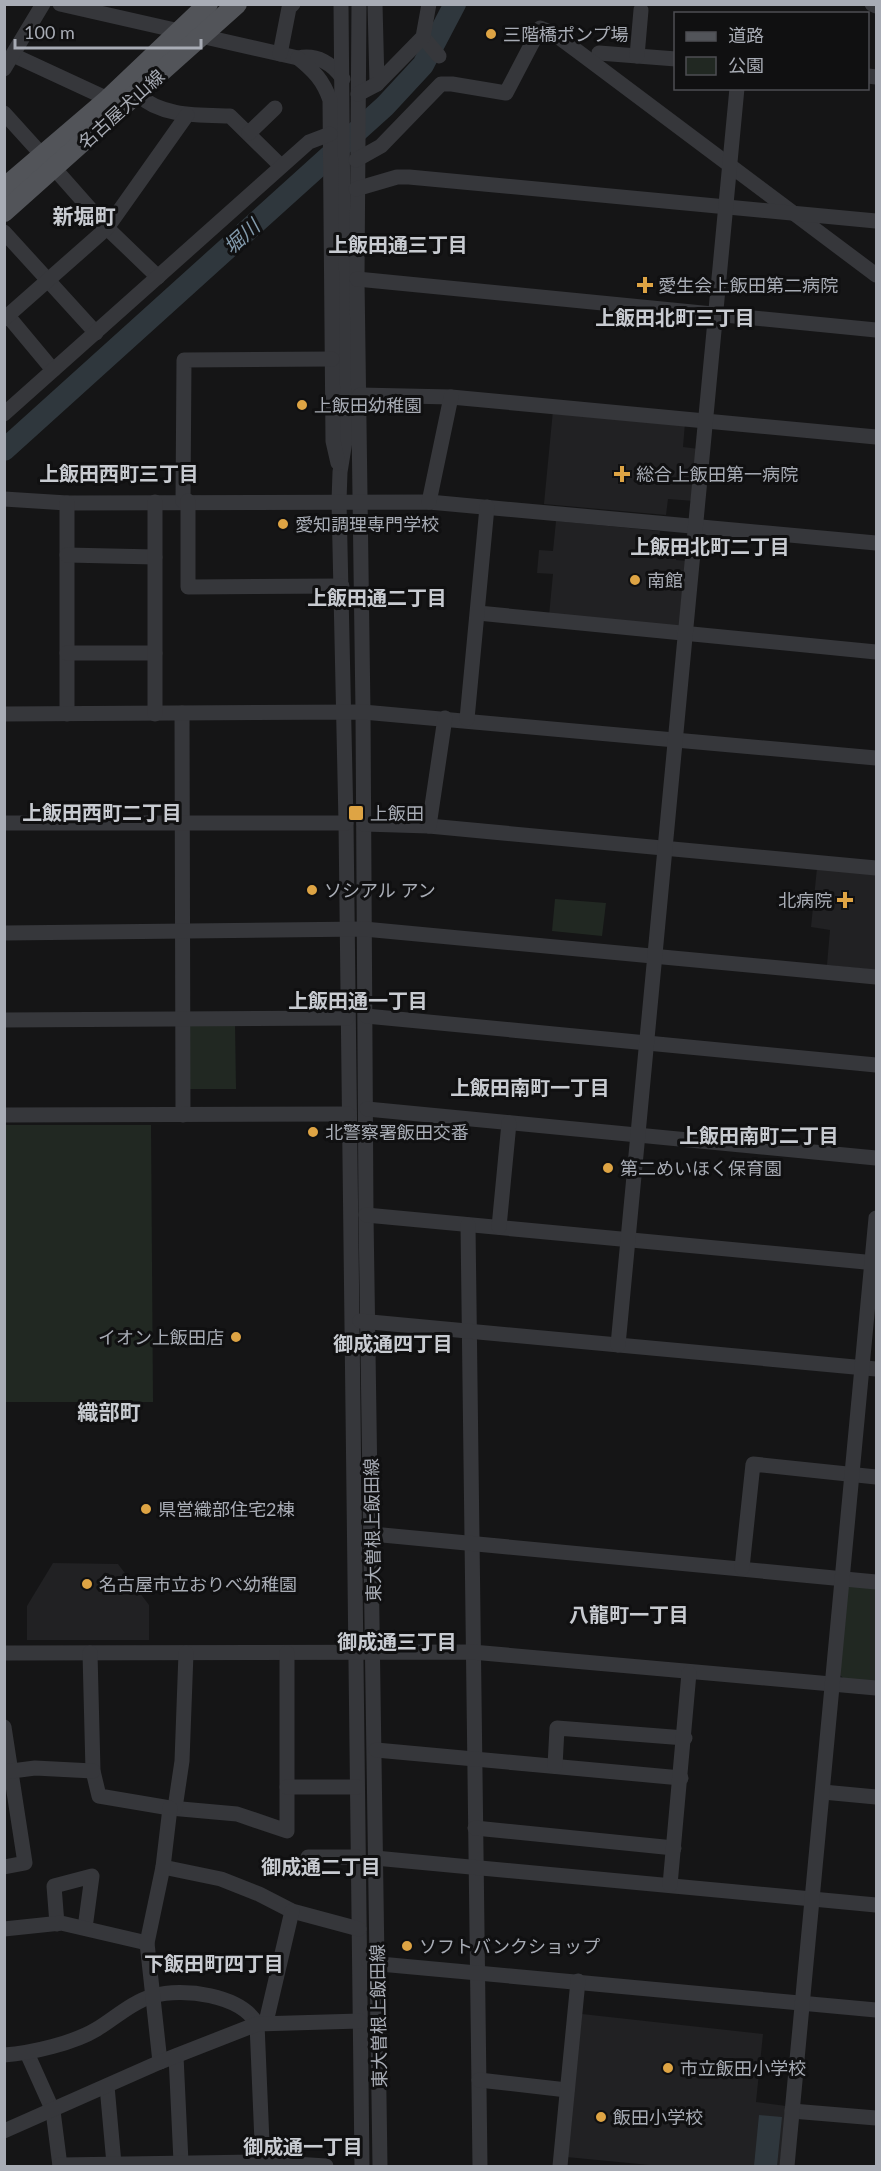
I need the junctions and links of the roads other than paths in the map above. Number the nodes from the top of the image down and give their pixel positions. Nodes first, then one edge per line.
1 (44, 4) edge
2 (60, 4) edge
3 (208, 4) edge
4 (237, 4) edge
5 (293, 4) edge
6 (341, 4) edge
7 (359, 4) edge
8 (375, 4) edge
9 (872, 4) edge
10 (427, 5) edge
11 (876, 6) edge
12 (641, 10) dead end
13 (180, 32) junction
14 (201, 37) junction
15 (425, 39) junction
16 (599, 53) dead end
17 (280, 54) junction
18 (14, 55) junction
19 (439, 56) dead end
20 (637, 56) junction
21 (298, 58) junction
22 (674, 59) edge
23 (4, 69) edge
24 (377, 84) junction
25 (737, 90) edge
26 (137, 94) junction
27 (108, 99) junction
28 (357, 104) junction
29 (275, 108) dead end
30 (4, 113) edge
31 (187, 115) junction
32 (249, 133) junction
33 (330, 140) junction
34 (356, 156) junction
35 (48, 162) junction
36 (730, 164) junction
37 (281, 166) junction
38 (4, 188) edge
39 (356, 189) junction
40 (726, 207) junction
41 (4, 212) edge
42 (798, 214) junction
43 (876, 221) edge
44 (106, 228) junction
45 (4, 232) edge
46 (876, 275) edge
47 (158, 277) junction
48 (357, 279) junction
49 (49, 280) junction
50 (716, 314) junction
51 (6, 318) edge
52 (876, 330) edge
53 (96, 333) junction
54 (332, 359) junction
55 (53, 370) junction
56 (360, 395) junction
57 (451, 397) junction
58 (4, 414) edge
59 (706, 420) junction
60 (876, 436) edge
61 (340, 472) junction
62 (4, 499) edge
63 (359, 500) junction
64 (185, 501) junction
65 (339, 501) junction
66 (67, 502) junction
67 (155, 502) junction
68 (429, 502) junction
69 (487, 507) junction
70 (698, 526) junction
71 (876, 543) edge
72 (67, 555) junction
73 (155, 557) junction
74 (342, 586) junction
75 (478, 614) junction
76 (687, 634) junction
77 (67, 652) junction
78 (876, 652) edge
79 (154, 653) junction
80 (343, 712) junction
81 (363, 712) junction
82 (182, 713) junction
83 (4, 714) edge
84 (67, 714) junction
85 (155, 714) junction
86 (445, 718) junction
87 (467, 719) junction
88 (675, 739) junction
89 (876, 758) edge
90 (4, 823) edge
91 (346, 823) junction
92 (183, 824) junction
93 (364, 824) junction
94 (429, 826) junction
95 (666, 848) junction
96 (876, 868) edge
97 (364, 929) junction
98 (346, 930) junction
99 (183, 932) junction
100 (4, 933) edge
101 (654, 956) junction
102 (876, 977) edge
103 (366, 1016) junction
104 (347, 1018) junction
105 (183, 1019) junction
106 (4, 1020) edge
107 (647, 1043) junction
108 (876, 1065) edge
109 (367, 1109) junction
110 (348, 1114) junction
111 (4, 1115) edge
112 (183, 1115) junction
113 (509, 1123) junction
114 (638, 1136) junction
115 (876, 1158) edge
116 (366, 1215) junction
117 (876, 1218) edge
118 (468, 1225) junction
119 (499, 1227) junction
120 (628, 1240) junction
121 (874, 1263) edge
122 (351, 1321) junction
123 (368, 1321) junction
124 (468, 1332) junction
125 (618, 1345) junction
126 (869, 1368) edge
127 (852, 1475) junction
128 (876, 1477) edge
129 (372, 1534) junction
130 (471, 1543) junction
131 (742, 1568) junction
132 (842, 1579) junction
133 (876, 1582) edge
134 (356, 1652) junction
135 (374, 1652) junction
136 (472, 1652) junction
137 (4, 1653) edge
138 (90, 1653) junction
139 (186, 1653) junction
140 (287, 1653) junction
141 (690, 1673) junction
142 (833, 1686) junction
143 (876, 1688) edge
144 (4, 1727) edge
145 (685, 1738) junction
146 (376, 1750) junction
147 (474, 1758) junction
148 (555, 1766) junction
149 (93, 1771) junction
150 (8, 1772) edge
151 (681, 1778) junction
152 (287, 1787) junction
153 (357, 1787) junction
154 (823, 1792) junction
155 (876, 1797) edge
156 (172, 1808) junction
157 (475, 1828) junction
158 (674, 1848) junction
159 (308, 1857) dead end
160 (357, 1857) junction
161 (375, 1858) junction
162 (4, 1866) edge
163 (163, 1867) junction
164 (476, 1868) junction
165 (670, 1885) junction
166 (812, 1898) junction
167 (876, 1905) edge
168 (292, 1911) junction
169 (57, 1924) junction
170 (85, 1928) junction
171 (4, 1929) edge
172 (359, 1929) junction
173 (147, 1943) junction
174 (360, 1962) junction
175 (377, 1963) junction
176 (477, 1971) junction
177 (578, 1981) junction
178 (153, 1996) junction
179 (803, 2002) junction
180 (876, 2010) edge
181 (360, 2021) junction
182 (262, 2023) junction
183 (27, 2053) junction
184 (4, 2055) edge
185 (176, 2056) junction
186 (160, 2062) junction
187 (479, 2080) junction
188 (107, 2086) junction
189 (567, 2090) junction
190 (53, 2111) junction
191 (792, 2111) junction
192 (876, 2118) edge
193 (4, 2131) edge
194 (182, 2162) junction
195 (114, 2164) junction
196 (263, 2164) edge
197 (60, 2166) edge
198 (326, 2166) edge
199 (362, 2166) edge
200 (380, 2166) edge
201 (480, 2166) edge
202 (560, 2166) edge
203 (787, 2166) edge

1 - 18 street
2 - 13 street
3 - 13 main road, 名古屋犬山線
4 - 14 main road, 名古屋犬山線
5 - 17 street
6 - 61 street
7 - 28 street, 東大曽根上飯田線
8 - 24 street
9 - 11 street
10 - 15 street
12 - 20 street
13 - 14 street
13 - 27 main road, 名古屋犬山線
14 - 17 street
14 - 26 main road, 名古屋犬山線
15 - 19 street
15 - 24 street
16 - 20 street
17 - 21 street
18 - 23 street
18 - 27 street
20 - 22 street
21 - 28 street
21 - 33 street
24 - 28 street
25 - 36 street
26 - 31 street
26 - 35 main road, 名古屋犬山線
27 - 35 main road, 名古屋犬山線
28 - 34 street, 東大曽根上飯田線
29 - 32 street
30 - 35 street
31 - 32 street
31 - 44 street
32 - 37 street
33 - 37 street
33 - 54 street
34 - 36 street
34 - 39 street, 東大曽根上飯田線
35 - 38 main road, 名古屋犬山線
35 - 41 main road, 名古屋犬山線
35 - 44 street
36 - 40 street
36 - 42 street
37 - 47 street
39 - 40 street
39 - 48 street, 東大曽根上飯田線
40 - 42 street
40 - 50 street
42 - 43 street
42 - 46 street
44 - 47 street
44 - 49 street
45 - 49 street
47 - 53 street
48 - 50 street
48 - 56 street, 東大曽根上飯田線
49 - 51 street
49 - 53 street
50 - 52 street
50 - 59 street
51 - 55 street
53 - 55 street
54 - 61 street
54 - 64 street
55 - 58 street
56 - 57 street
56 - 63 street, 東大曽根上飯田線
57 - 59 street
57 - 68 street
59 - 60 street
59 - 70 street
61 - 65 street, 東大曽根上飯田線
62 - 66 street
63 - 65 street
63 - 68 street
63 - 81 street, 東大曽根上飯田線
64 - 65 street
64 - 67 street
64 - 74 street
65 - 74 street, 東大曽根上飯田線
66 - 67 street
66 - 72 street
67 - 73 street
68 - 69 street
69 - 70 street
69 - 75 street
70 - 71 street
70 - 76 street
72 - 73 street
72 - 77 street
73 - 79 street
74 - 80 street, 東大曽根上飯田線
75 - 76 street
75 - 87 street
76 - 78 street
76 - 88 street
77 - 79 street
77 - 84 street
79 - 85 street
80 - 81 street
80 - 82 street
80 - 91 street, 東大曽根上飯田線
81 - 86 street
81 - 93 street, 東大曽根上飯田線
82 - 85 street
82 - 92 street
83 - 84 street
84 - 85 street
86 - 87 street
86 - 94 street
87 - 88 street
88 - 89 street
88 - 95 street
90 - 92 street
91 - 92 street
91 - 98 street, 東大曽根上飯田線
92 - 99 street
93 - 94 street
93 - 97 street, 東大曽根上飯田線
94 - 95 street
95 - 96 street
95 - 101 street
97 - 98 street
97 - 101 street
97 - 103 street, 東大曽根上飯田線
98 - 99 street
98 - 104 street, 東大曽根上飯田線
99 - 100 street
99 - 105 street
101 - 102 street
101 - 107 street
103 - 107 street
103 - 109 street, 東大曽根上飯田線
104 - 105 street
104 - 110 street, 東大曽根上飯田線
105 - 106 street
105 - 112 street
107 - 108 street
107 - 114 street
109 - 113 street
109 - 116 street, 東大曽根上飯田線
110 - 112 street
110 - 122 street, 東大曽根上飯田線
111 - 112 street
113 - 114 street
113 - 119 street
114 - 115 street
114 - 120 street
116 - 118 street
116 - 123 street, 東大曽根上飯田線
117 - 121 street
118 - 119 street
118 - 124 street
119 - 120 street
120 - 121 street
120 - 125 street
121 - 126 street
122 - 123 street
122 - 134 street, 東大曽根上飯田線
123 - 124 street
123 - 129 street, 東大曽根上飯田線
124 - 125 street
124 - 130 street
125 - 126 street
126 - 127 street
127 - 128 street
127 - 131 street
127 - 132 street
129 - 130 street
129 - 135 street, 東大曽根上飯田線
130 - 131 street
130 - 136 street
131 - 132 street
132 - 133 street
132 - 142 street
134 - 135 street
134 - 140 street
134 - 153 street, 東大曽根上飯田線
135 - 136 street
135 - 146 street, 東大曽根上飯田線
136 - 141 street
136 - 147 street
137 - 138 street
138 - 139 street
138 - 149 street
139 - 140 street
139 - 156 street
140 - 152 street
141 - 142 street
141 - 145 street
142 - 143 street
142 - 154 street
144 - 150 street
145 - 148 street
145 - 151 street
146 - 147 street
146 - 161 street, 東大曽根上飯田線
147 - 148 street
147 - 157 street
148 - 151 street
149 - 150 street
149 - 156 street
150 - 162 street
151 - 158 street
152 - 153 street
152 - 156 street
153 - 160 street, 東大曽根上飯田線
154 - 155 street
154 - 166 street
156 - 163 street
157 - 158 street
157 - 164 street
158 - 165 street
159 - 160 street
160 - 172 street, 東大曽根上飯田線
161 - 164 street
161 - 175 street, 東大曽根上飯田線
163 - 168 street
163 - 173 street
164 - 165 street
164 - 176 street
165 - 166 street
166 - 167 street
166 - 179 street
168 - 172 street
168 - 182 street
169 - 170 street
169 - 170 street
169 - 171 street
170 - 173 street
172 - 174 street, 東大曽根上飯田線
173 - 178 street
174 - 175 street
174 - 181 street, 東大曽根上飯田線
175 - 176 street
175 - 200 street, 東大曽根上飯田線
176 - 177 street
176 - 187 street
177 - 179 street
177 - 189 street
178 - 182 street
178 - 183 street
178 - 186 street
179 - 180 street
179 - 191 street
181 - 182 street
181 - 199 street, 東大曽根上飯田線
182 - 185 street
182 - 196 street
183 - 184 street
183 - 190 street
185 - 186 street
185 - 194 street
186 - 188 street
187 - 189 street
187 - 201 street
188 - 190 street
188 - 195 street
189 - 202 street
190 - 193 street
190 - 197 street
191 - 192 street
191 - 203 street
194 - 195 street
194 - 196 street
195 - 197 street
196 - 198 street

